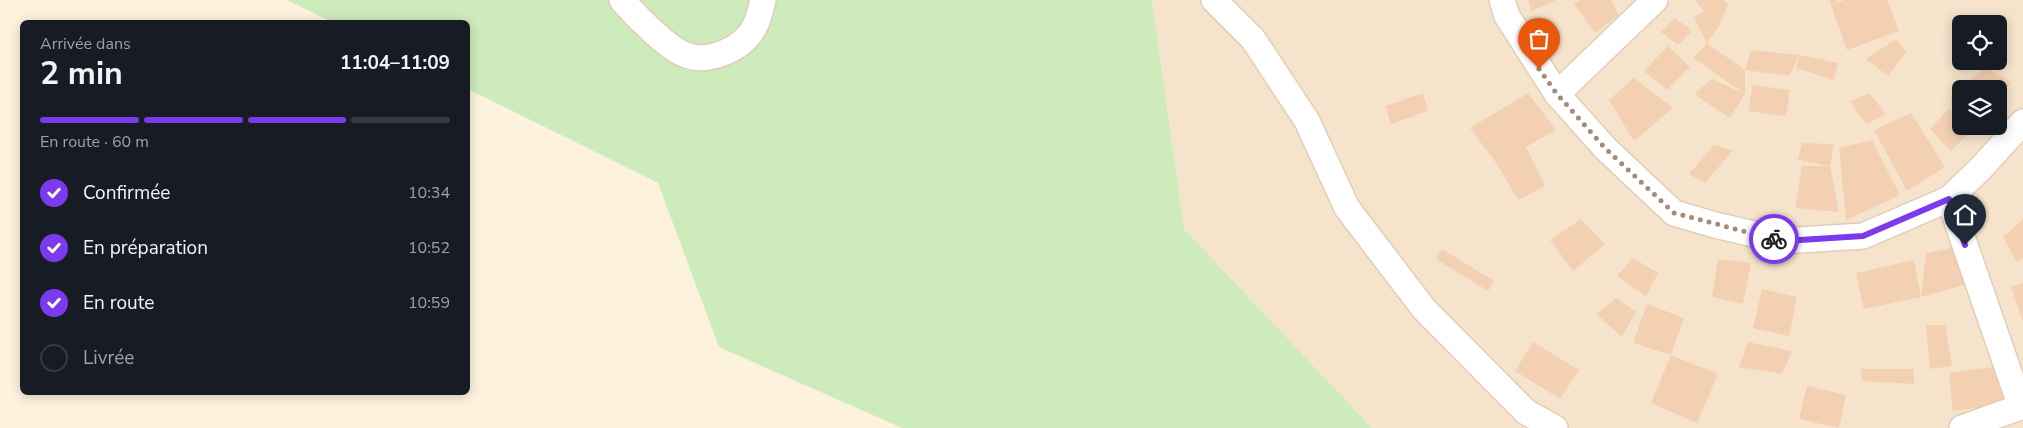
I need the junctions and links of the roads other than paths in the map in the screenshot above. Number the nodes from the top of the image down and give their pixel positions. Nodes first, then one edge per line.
1 (622, 0) edge
2 (763, 0) edge
3 (1214, 0) edge
4 (1502, 0) edge
5 (1655, 0) edge
6 (1557, 94) junction
7 (2023, 122) edge
8 (1949, 199) junction
9 (2022, 407) edge
10 (1554, 428) edge
11 (1962, 428) edge

1 - 2 street
3 - 10 street
4 - 6 street
5 - 6 street
6 - 8 street
7 - 8 street
8 - 9 street
9 - 11 street

